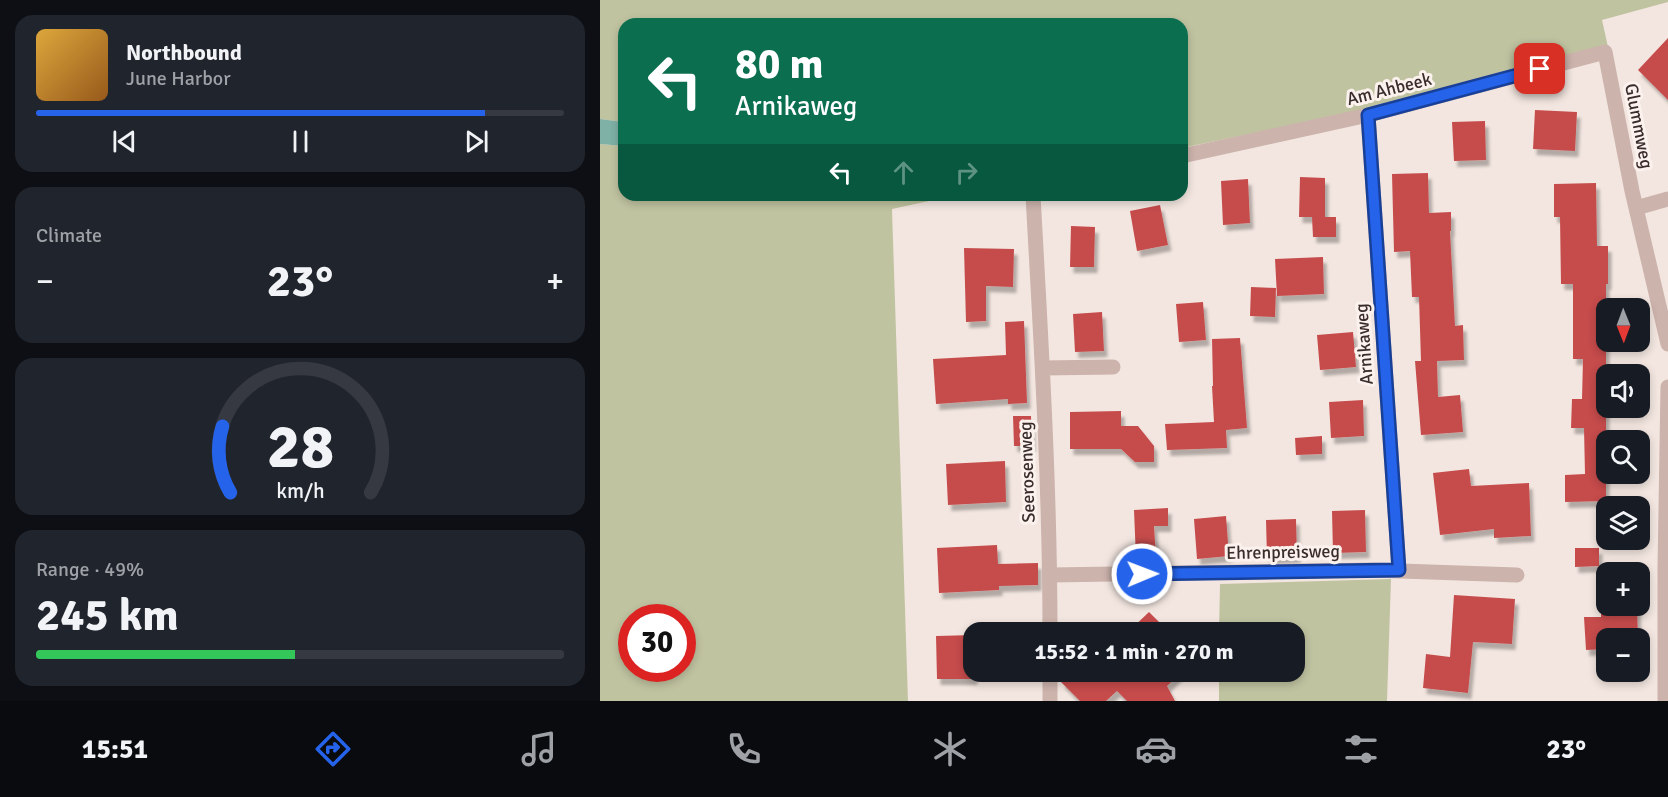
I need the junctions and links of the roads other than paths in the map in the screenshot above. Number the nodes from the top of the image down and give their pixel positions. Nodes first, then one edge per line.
1 (1605, 52) joint
2 (1368, 115) junction
3 (1188, 155) edge
4 (1668, 199) edge
5 (1033, 201) edge
6 (1636, 208) junction
7 (1668, 344) edge
8 (1113, 367) dead end
9 (1043, 368) junction
10 (1668, 387) edge
11 (1399, 570) junction
12 (1050, 575) junction
13 (1517, 575) dead end
14 (1050, 622) edge
15 (1050, 682) edge
16 (1050, 701) edge
17 (1665, 701) edge

1 - 2 street, Am Ahbeek
1 - 6 street, Glummweg
2 - 3 street, Am Ahbeek
2 - 11 street, Arnikaweg
4 - 6 street
5 - 9 street, Seerosenweg
6 - 7 street, Glummweg
8 - 9 street
9 - 12 street, Seerosenweg
10 - 17 street
11 - 12 street, Ehrenpreisweg
11 - 13 street, Ehrenpreisweg
12 - 14 street, Seerosenweg
15 - 16 street

